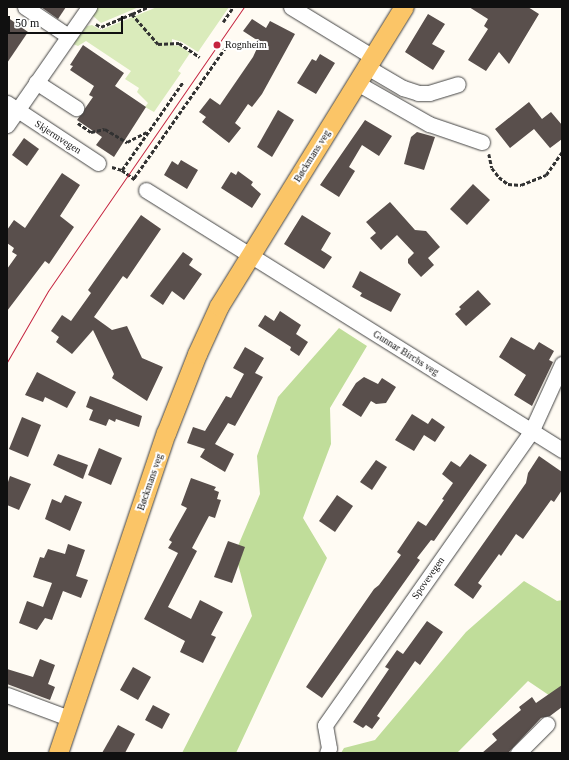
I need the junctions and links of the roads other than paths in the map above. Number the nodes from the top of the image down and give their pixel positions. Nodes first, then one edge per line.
1 (25, 7) edge
2 (89, 7) edge
3 (291, 7) edge
4 (404, 7) edge
5 (68, 36) junction
6 (366, 69) junction
7 (36, 82) junction
8 (458, 84) dead end
9 (12, 107) edge
10 (76, 108) road end
11 (7, 125) edge
12 (482, 142) road end
13 (98, 164) road end
14 (146, 190) road end
15 (250, 255) junction
16 (562, 364) edge
17 (531, 432) junction
18 (562, 450) edge
19 (7, 695) edge
20 (69, 718) junction
21 (547, 724) dead end
22 (58, 753) edge
23 (327, 753) edge
24 (518, 753) edge

1 - 5 street
2 - 5 street
3 - 6 street
4 - 6 main road, Bøckmans veg
5 - 7 street
6 - 8 street
6 - 12 street
6 - 15 main road, Bøckmans veg
7 - 9 street
7 - 10 street
9 - 11 street
9 - 13 street, Skjermvegen
14 - 15 street
15 - 17 street, Gunnar Birchs veg
15 - 20 main road, Bøckmans veg
16 - 17 street, Spovevegen
17 - 18 street, Gunnar Birchs veg
17 - 23 street, Spovevegen
19 - 20 street
20 - 22 main road, Bøckmans veg
21 - 24 street

